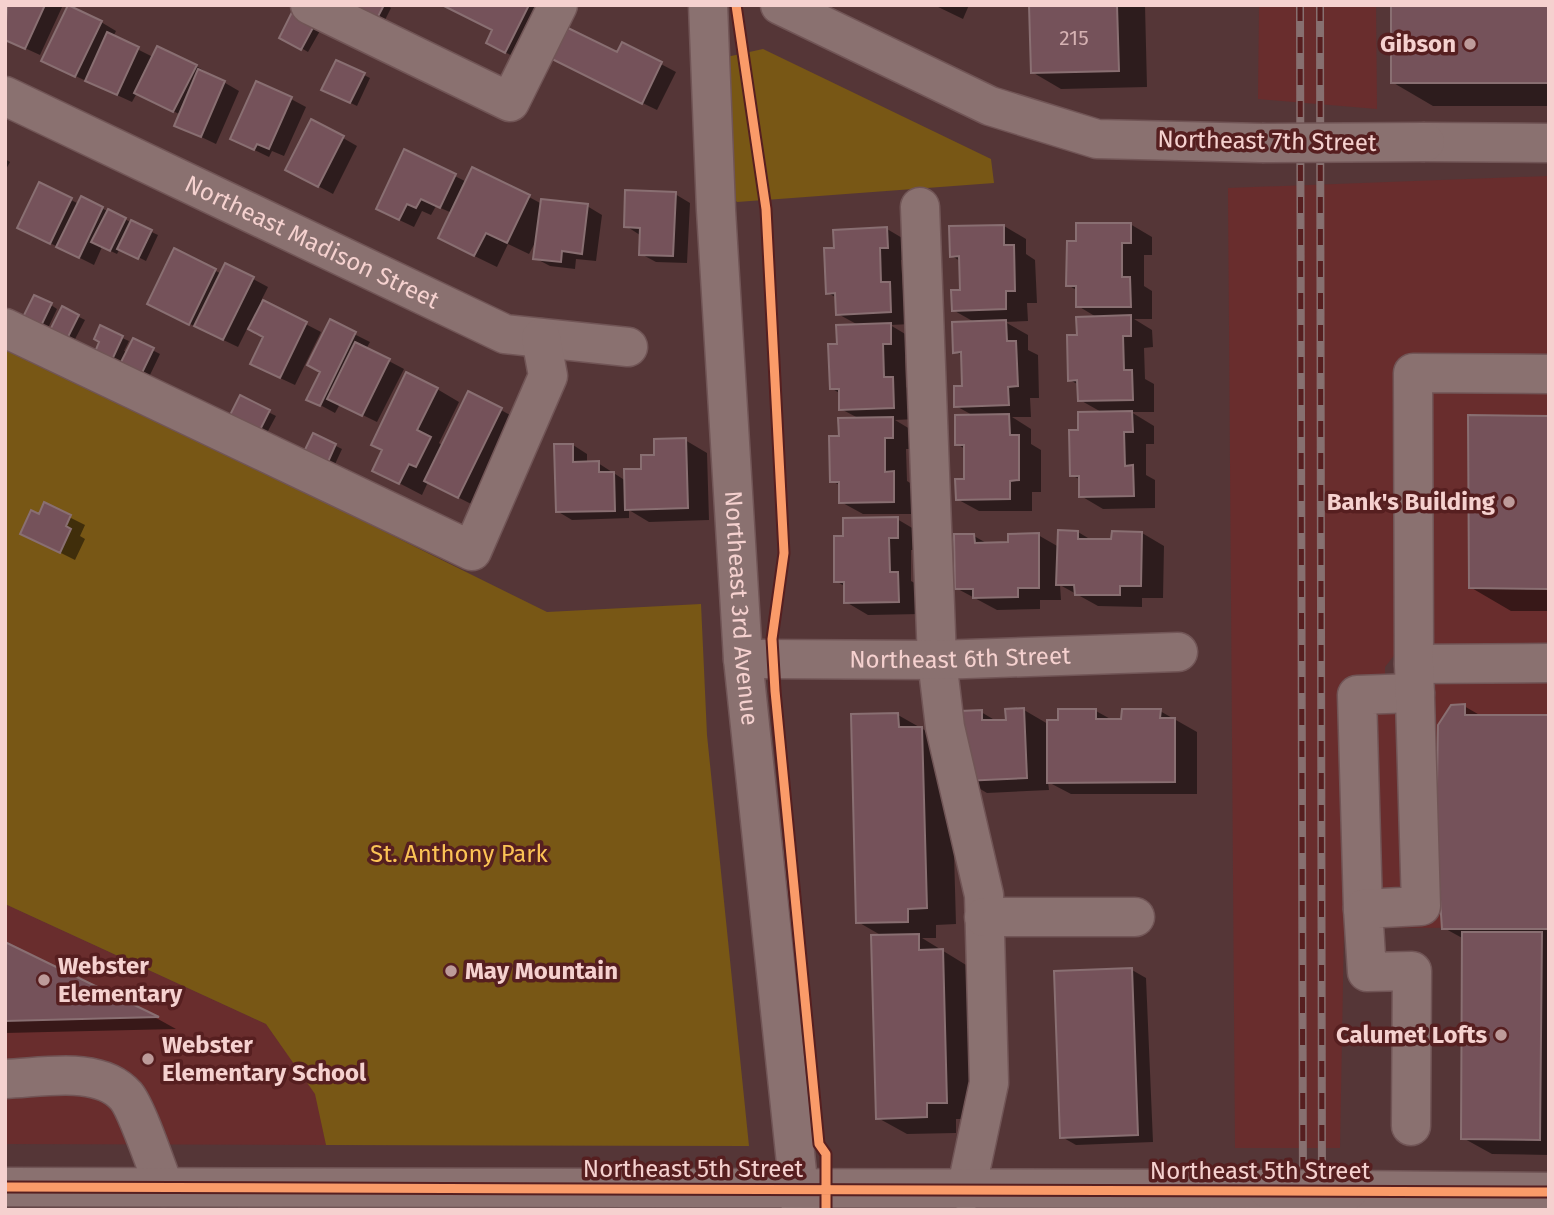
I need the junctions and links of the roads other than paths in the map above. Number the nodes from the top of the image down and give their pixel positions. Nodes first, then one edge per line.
1 (310, 5) edge
2 (558, 5) edge
3 (708, 5) edge
4 (780, 5) edge
5 (5, 96) edge
6 (1549, 143) edge
7 (920, 207) dead end
8 (5, 328) edge
9 (541, 338) junction
10 (628, 347) dead end
11 (1549, 374) edge
12 (1178, 652) dead end
13 (743, 659) junction
14 (937, 660) junction
15 (1549, 663) edge
16 (1415, 678) junction
17 (1363, 909) junction
18 (984, 917) junction
19 (1135, 917) dead end
20 (5, 1079) edge
21 (1411, 1126) dead end
22 (5, 1187) edge
23 (966, 1191) junction
24 (1549, 1192) edge
25 (153, 1195) edge
26 (495, 1199) edge
27 (800, 1199) edge

1 - 2 street
3 - 13 street, Northeast 3rd Avenue
4 - 6 street, Northeast 7th Street, bridge
5 - 9 street, Northeast Madison Street
7 - 14 street
8 - 9 street
9 - 10 street, Northeast Madison Street
11 - 16 street
12 - 14 street, Northeast 6th Street
13 - 14 street, Northeast 6th Street
13 - 27 street, Northeast 3rd Avenue
14 - 18 street
15 - 16 street
16 - 17 street
16 - 17 street
17 - 21 street
18 - 19 street
18 - 23 street
20 - 25 street
22 - 25 street, Northeast 5th Street
23 - 24 street, Northeast 5th Street, bridge
23 - 27 street, Northeast 5th Street
25 - 26 street, Northeast 5th Street
26 - 27 street, Northeast 5th Street

